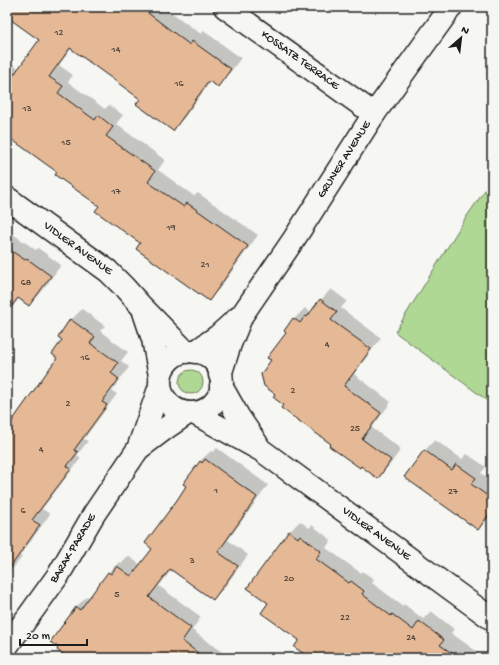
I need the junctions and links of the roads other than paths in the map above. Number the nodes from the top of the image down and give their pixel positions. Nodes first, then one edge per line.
1 (225, 7) edge
2 (451, 7) edge
3 (374, 114) junction
4 (7, 198) edge
5 (142, 307) junction
6 (242, 315) junction
7 (190, 352) junction
8 (221, 380) junction
9 (160, 381) junction
10 (191, 413) junction
11 (138, 449) junction
12 (261, 450) junction
13 (492, 619) edge
14 (7, 646) edge

1 - 3 street, KOSSATZ TERRACE
2 - 3 street, GRUNER AVENUE
3 - 6 street, GRUNER AVENUE
4 - 5 street, VIDLER AVENUE
5 - 7 street, VIDLER AVENUE
5 - 9 street, VIDLER AVENUE
6 - 7 street, GRUNER AVENUE
6 - 8 street, GRUNER AVENUE
7 - 8 street
7 - 9 street
8 - 10 street
8 - 12 street, VIDLER AVENUE
9 - 10 street
9 - 11 street, BARAK PARADE
10 - 11 street, BARAK PARADE
10 - 12 street, VIDLER AVENUE
11 - 14 street, BARAK PARADE
12 - 13 street, VIDLER AVENUE

